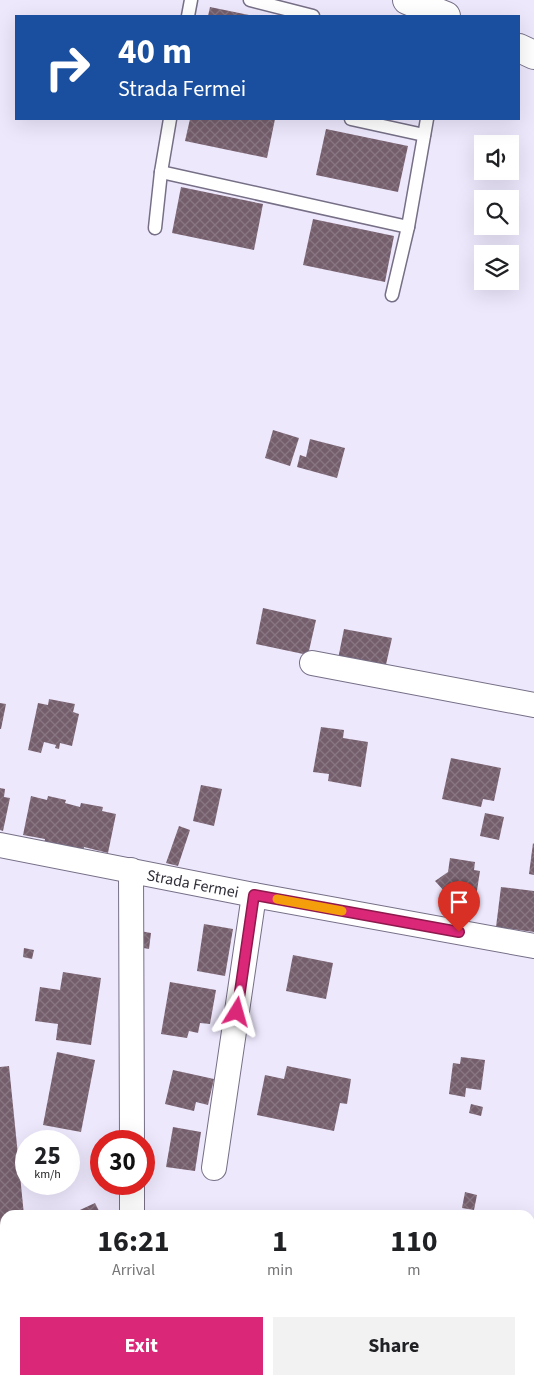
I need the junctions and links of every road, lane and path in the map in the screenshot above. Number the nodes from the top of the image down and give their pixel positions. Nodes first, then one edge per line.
1 (191, 0) edge
2 (250, 0) edge
3 (407, 0) edge
4 (188, 15) edge
5 (309, 15) edge
6 (444, 15) edge
7 (520, 48) edge
8 (534, 55) edge
9 (170, 120) edge
10 (355, 120) edge
11 (427, 120) edge
12 (424, 136) junction
13 (161, 172) junction
14 (408, 227) junction
15 (155, 228) dead end
16 (392, 295) dead end
17 (312, 663) dead end
18 (534, 704) edge
19 (0, 845) edge
20 (131, 870) junction
21 (254, 895) junction
22 (534, 946) edge
23 (132, 1130) edge
24 (214, 1168) dead end
25 (132, 1195) edge
26 (132, 1210) edge

1 - 4 lane
2 - 5 lane
3 - 6 street
7 - 8 street
9 - 13 lane
10 - 12 lane
11 - 12 lane
12 - 14 lane
13 - 14 lane
13 - 15 lane
14 - 16 lane
17 - 18 street
19 - 20 street, Strada Fermei
20 - 21 street, Strada Fermei
20 - 23 street
21 - 22 street, Strada Fermei
21 - 24 street
25 - 26 street

